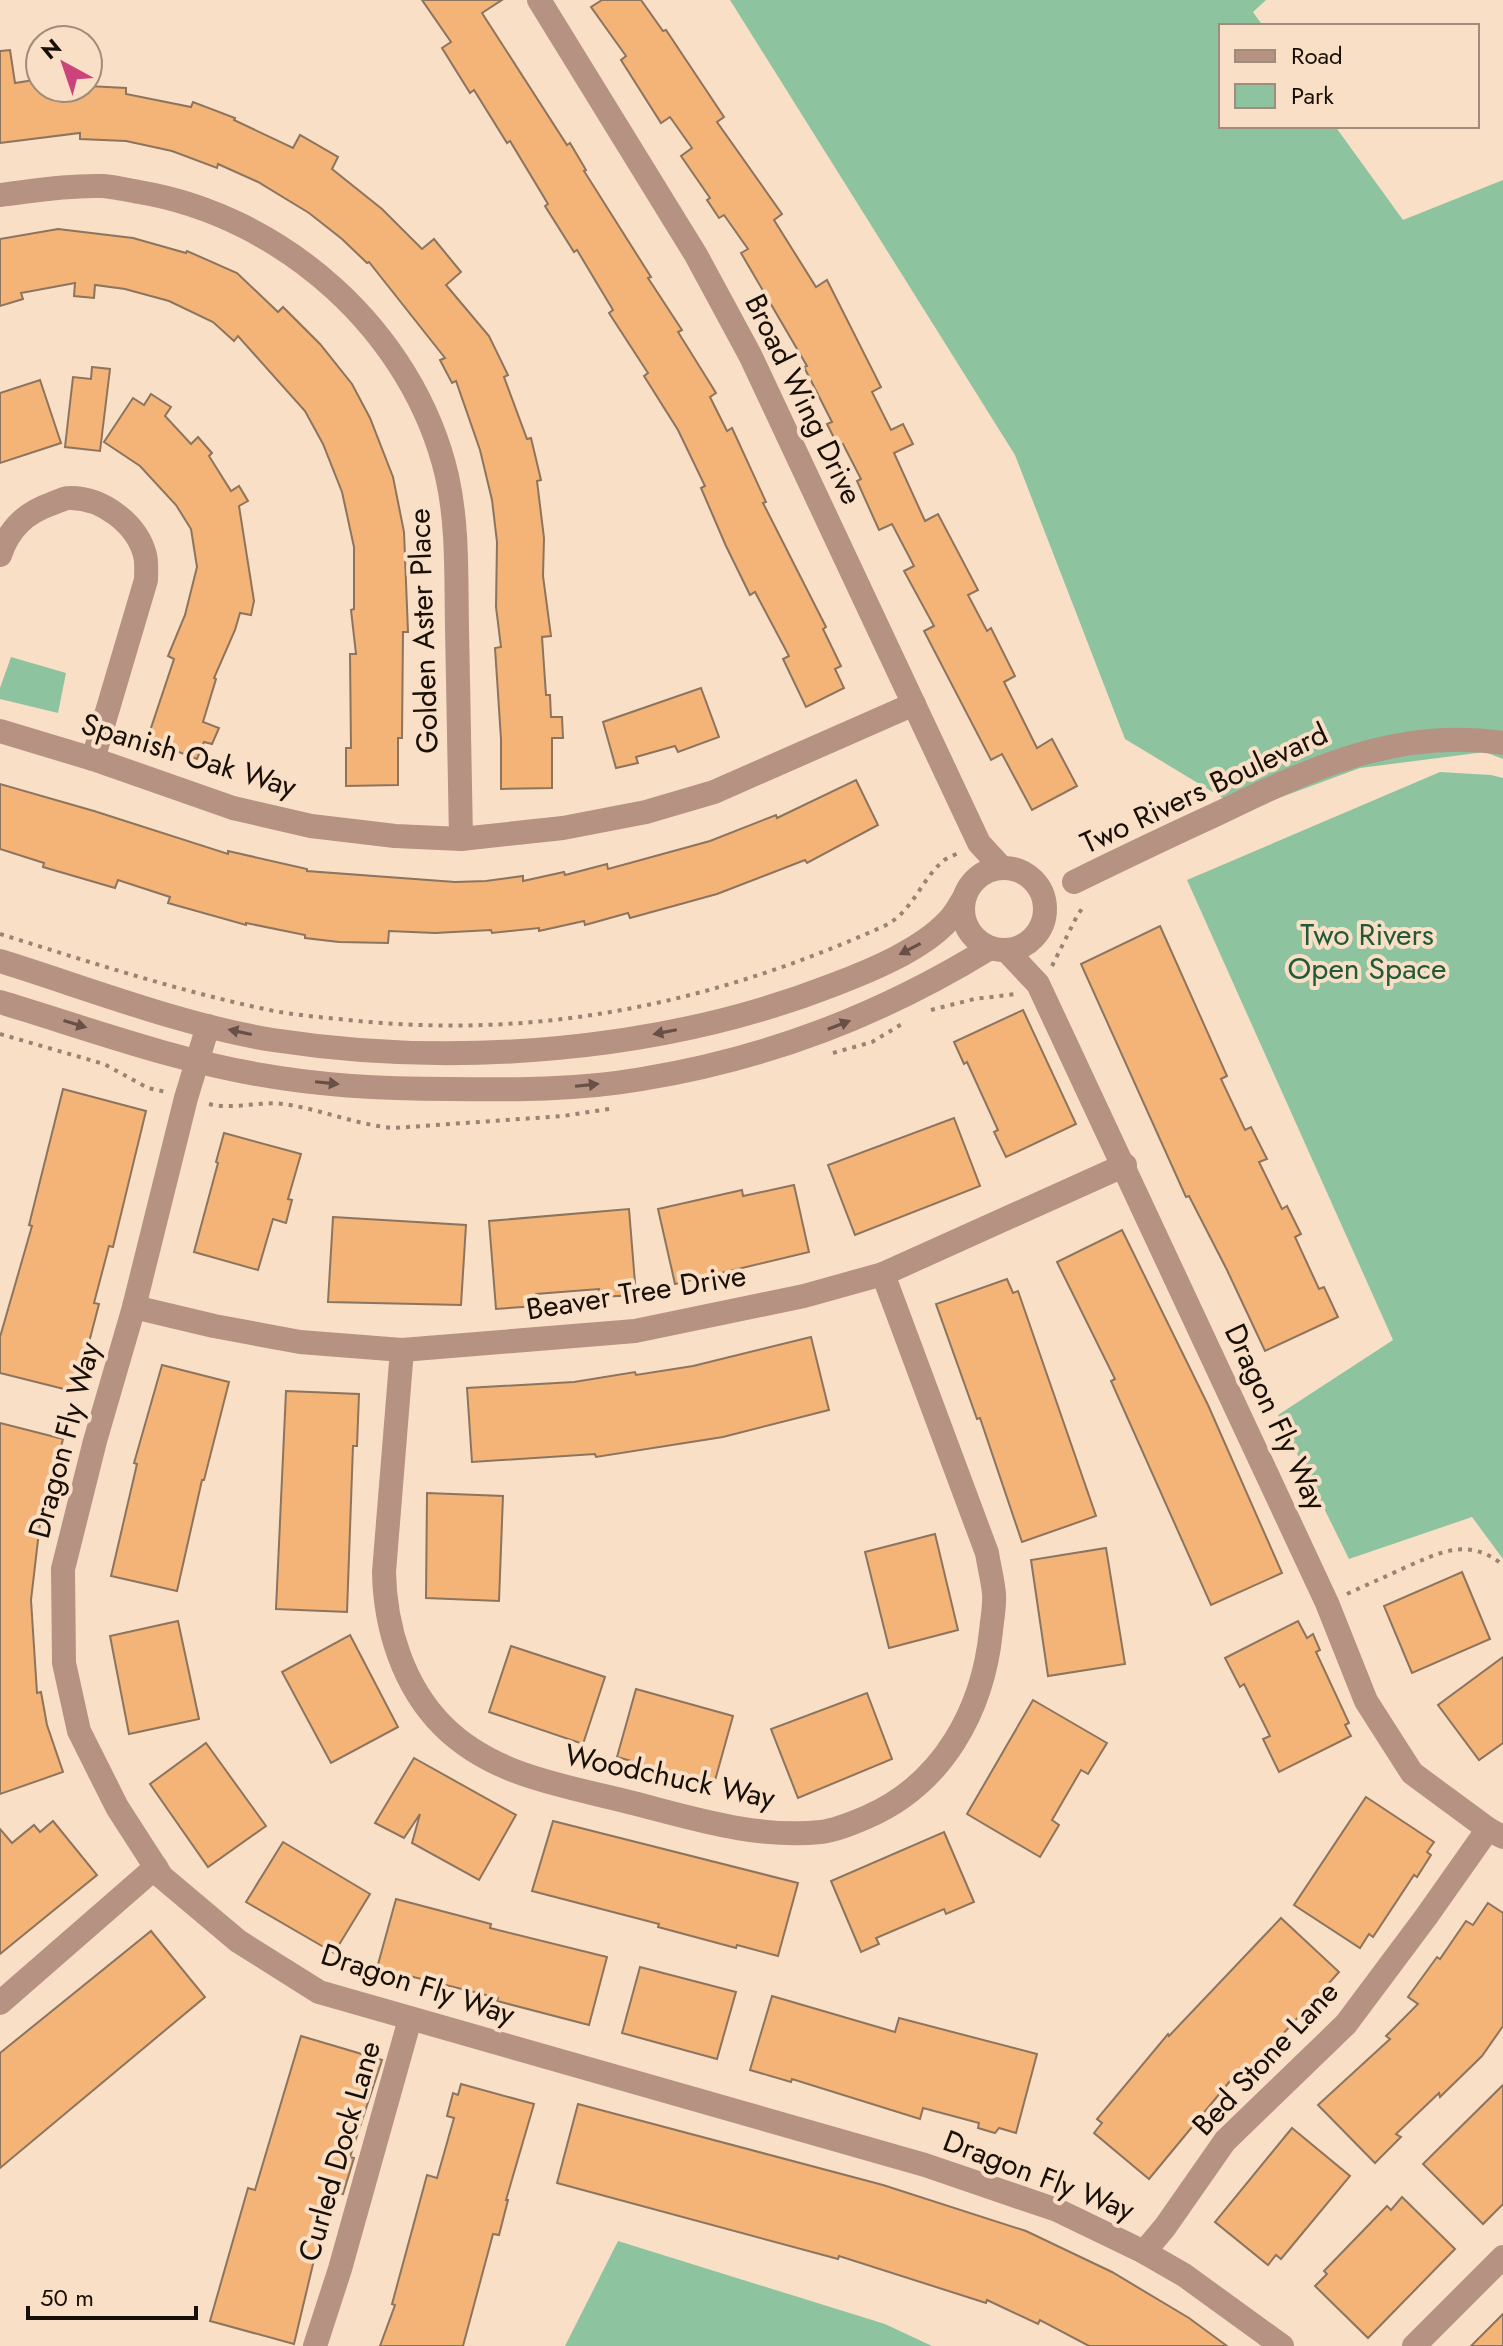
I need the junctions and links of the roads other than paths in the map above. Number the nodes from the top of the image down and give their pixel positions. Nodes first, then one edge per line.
1 (539, 0) edge
2 (0, 195) edge
3 (0, 555) edge
4 (914, 704) junction
5 (0, 731) edge
6 (1503, 743) edge
7 (93, 759) junction
8 (461, 839) junction
9 (979, 843) junction
10 (1001, 867) junction
11 (1031, 877) junction
12 (1074, 882) junction
13 (969, 888) junction
14 (1039, 929) junction
15 (998, 949) junction
16 (0, 961) edge
17 (1038, 984) junction
18 (0, 1002) edge
19 (208, 1026) junction
20 (198, 1062) junction
21 (1125, 1165) junction
22 (883, 1274) junction
23 (134, 1307) junction
24 (402, 1350) junction
25 (1495, 1833) edge
26 (156, 1867) junction
27 (0, 2003) edge
28 (410, 2019) junction
29 (1144, 2252) junction
30 (1503, 2257) edge
31 (315, 2346) edge
32 (1282, 2346) edge
33 (1414, 2346) edge

1 - 4 street, Broad Wing Drive
2 - 8 street, Golden Aster Place
3 - 7 street
4 - 8 street, Spanish Oak Way
4 - 9 street, Broad Wing Drive
5 - 7 street, Spanish Oak Way
6 - 12 street, Two Rivers Boulevard
7 - 8 street, Spanish Oak Way
9 - 10 street, Broad Wing Drive
9 - 13 street
10 - 11 street, Two Rivers Boulevard
10 - 13 street
11 - 12 street, Two Rivers Boulevard
11 - 14 street
12 - 14 street, Two Rivers Boulevard
13 - 15 street
13 -> 19 street
14 - 15 street, Two Rivers Boulevard
14 - 17 street, Dragon Fly Way
15 - 17 street, Dragon Fly Way
20 -> 15 street, Two Rivers Boulevard
16 - 19 street
17 - 21 street, Dragon Fly Way
18 -> 20 street, Two Rivers Boulevard
19 - 20 street, Dragon Fly Way
20 - 23 street, Dragon Fly Way
21 - 22 street, Beaver Tree Drive
21 - 25 street, Dragon Fly Way
22 - 24 street, Beaver Tree Drive
22 - 24 street, Woodchuck Way
23 - 24 street, Beaver Tree Drive
23 - 26 street, Dragon Fly Way
25 - 29 street, Bed Stone Lane
26 - 27 street
26 - 28 street, Dragon Fly Way
28 - 29 street, Dragon Fly Way
28 - 31 street, Curled Dock Lane
29 - 32 street, Dragon Fly Way
30 - 33 street

